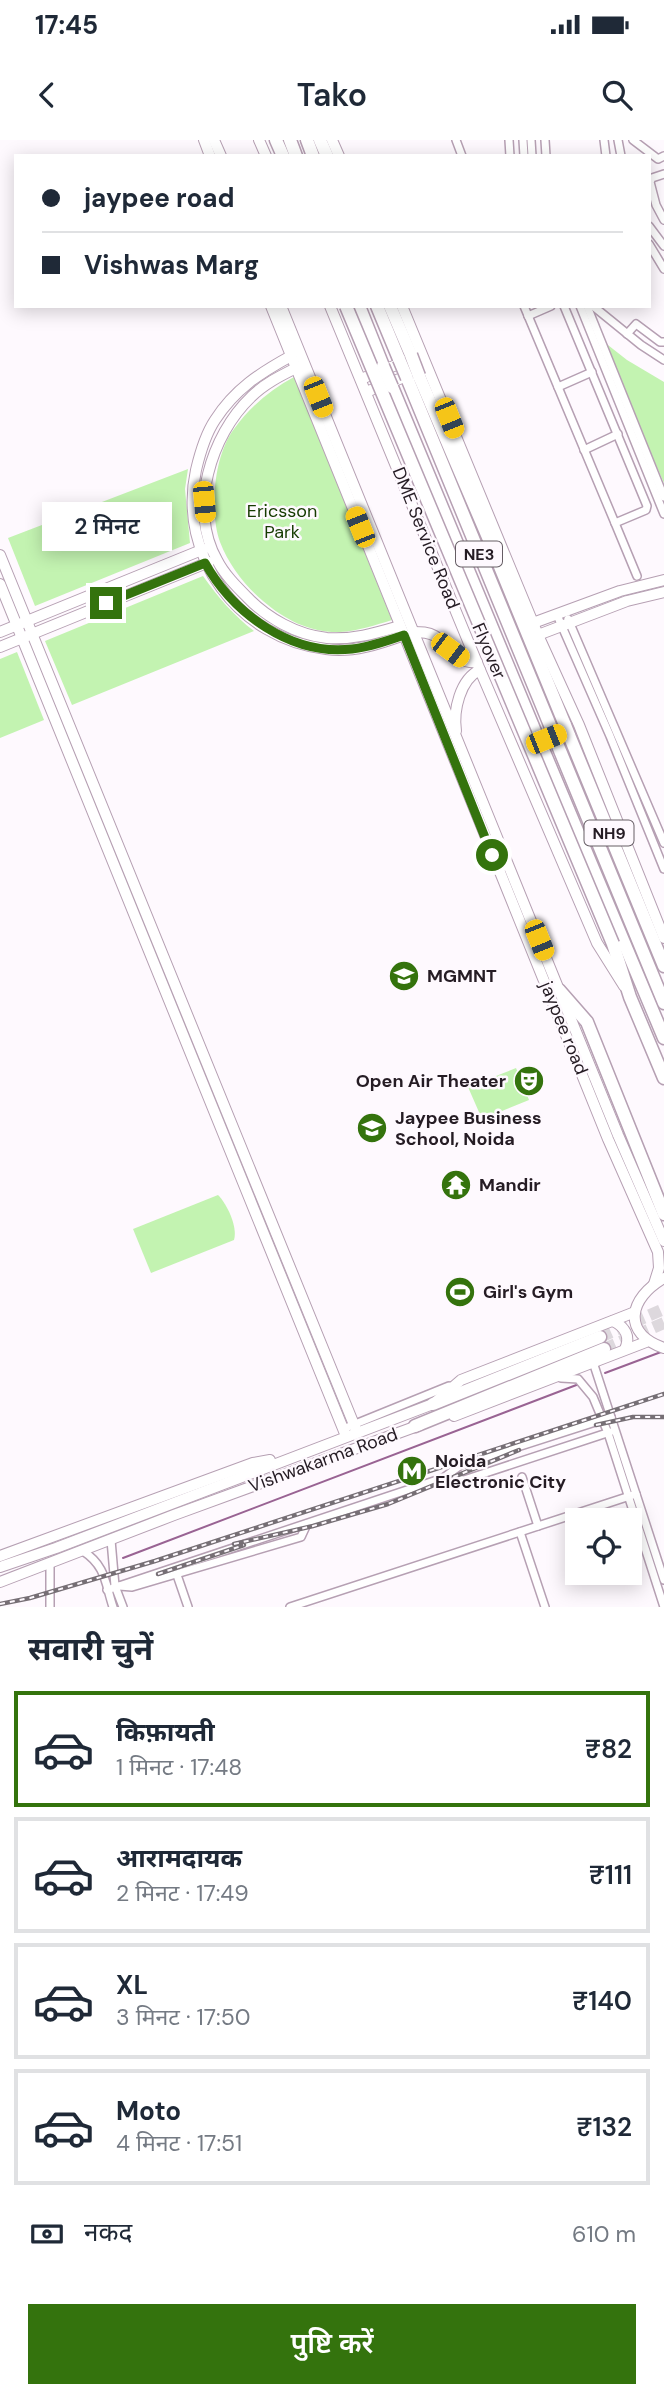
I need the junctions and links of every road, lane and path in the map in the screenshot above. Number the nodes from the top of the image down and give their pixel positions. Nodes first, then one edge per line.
1 (633, 140) edge
2 (664, 156) edge
3 (651, 186) edge
4 (664, 220) edge
5 (651, 229) edge
6 (664, 246) edge
7 (651, 247) edge
8 (664, 270) edge
9 (272, 308) edge
10 (282, 308) edge
11 (331, 308) edge
12 (347, 308) edge
13 (360, 308) edge
14 (378, 308) edge
15 (391, 308) edge
16 (403, 308) edge
17 (525, 308) edge
18 (546, 308) edge
19 (565, 308) edge
20 (583, 308) edge
21 (595, 308) edge
22 (528, 316) junction
23 (627, 334) junction
24 (664, 342) edge
25 (423, 354) junction
26 (291, 356) junction
27 (664, 360) edge
28 (428, 367) junction
29 (296, 368) junction
30 (592, 372) junction
31 (361, 379) junction
32 (558, 387) junction
33 (366, 392) junction
34 (618, 434) junction
35 (584, 450) junction
36 (662, 496) edge
37 (355, 501) junction
38 (664, 514) edge
39 (615, 523) junction
40 (211, 546) junction
41 (200, 550) junction
42 (0, 555) edge
43 (216, 559) junction
44 (205, 563) junction
45 (637, 576) dead end
46 (664, 580) edge
47 (0, 584) edge
48 (664, 592) edge
49 (563, 619) junction
50 (22, 623) junction
51 (533, 624) junction
52 (406, 631) junction
53 (0, 632) edge
54 (538, 635) junction
55 (27, 636) junction
56 (0, 647) edge
57 (478, 666) junction
58 (579, 725) junction
59 (458, 744) junction
60 (515, 751) junction
61 (634, 784) junction
62 (664, 843) edge
63 (664, 869) edge
64 (664, 938) edge
65 (544, 966) junction
66 (664, 966) edge
67 (559, 990) junction
68 (630, 997) junction
69 (664, 1003) edge
70 (664, 1038) edge
71 (664, 1078) edge
72 (613, 1137) junction
73 (664, 1214) edge
74 (664, 1241) edge
75 (659, 1281) edge
76 (635, 1312) junction
77 (613, 1321) junction
78 (646, 1342) junction
79 (664, 1348) edge
80 (625, 1349) junction
81 (593, 1362) junction
82 (549, 1380) junction
83 (457, 1383) junction
84 (433, 1404) junction
85 (611, 1417) junction
86 (603, 1420) junction
87 (415, 1426) junction
88 (355, 1428) junction
89 (612, 1432) junction
90 (344, 1433) junction
91 (278, 1462) junction
92 (522, 1477) dead end
93 (443, 1478) junction
94 (633, 1495) junction
95 (195, 1501) junction
96 (172, 1509) junction
97 (307, 1524) junction
98 (538, 1526) junction
99 (520, 1532) junction
100 (45, 1538) junction
101 (111, 1540) junction
102 (50, 1550) junction
103 (83, 1551) junction
104 (0, 1556) edge
105 (50, 1563) junction
106 (0, 1567) edge
107 (177, 1574) junction
108 (664, 1580) edge
109 (0, 1582) edge
110 (115, 1586) junction
111 (107, 1590) junction
112 (50, 1607) edge
113 (113, 1607) edge
114 (122, 1607) edge
115 (188, 1607) edge
116 (290, 1607) edge
117 (545, 1607) edge
118 (664, 1607) edge

1 - 2 street
3 - 4 street
5 - 6 street
7 - 8 street
9 - 26 street
10 - 37 street
11 - 31 street, DME Service Road
12 - 68 highway, Flyover / NH9, bridge
13 - 70 highway, NE3, bridge
14 - 69 highway, NE3, bridge
15 - 66 highway, NH9, bridge
16 - 25 street
17 - 22 street
18 - 22 street
19 - 30 street
20 - 36 street
21 - 23 street
22 - 32 street
23 - 24 street
23 - 27 street
25 - 28 street
25 - 31 street
26 - 29 street
26 - 41 street
28 - 33 street
28 - 51 street
29 - 37 street
29 - 40 street
30 - 32 street
30 - 34 street
31 - 33 street, DME Service Road
32 - 35 street
33 - 57 street, DME Service Road
34 - 35 street
34 - 39 street
35 - 39 street
36 - 38 street
37 - 52 street
39 - 45 street
40 - 41 street
40 - 43 street
41 - 44 street
41 - 50 street
42 - 50 street
43 - 44 street
43 - 52 street
44 - 52 street
44 - 55 street
46 - 49 street
47 - 50 street
48 - 49 street
49 - 51 street
49 - 54 street
49 - 61 street
50 - 53 street
50 - 55 street
51 - 54 street
52 - 57 street
52 - 59 street
52 - 65 street, jaypee road
54 - 58 street
55 - 56 street
55 - 88 street
55 - 90 street
57 - 59 street
57 - 60 street, DME Service Road
58 - 60 street
58 - 64 street
59 - 65 street
60 - 68 street, DME Service Road
61 - 62 street
61 - 63 street
65 - 67 street
65 - 72 street, jaypee road
67 - 72 street
67 - 73 highway
68 - 71 highway, Flyover
72 - 74 street
72 - 75 street, jaypee road
75 - 76 street
76 - 77 street, Vishwakarma Road
76 - 78 street
77 - 80 street
77 - 83 street, Vishwakarma Road
78 - 79 street
78 - 80 street, Vishwakarma Road
80 - 81 street, Vishwakarma Road
81 - 82 street, Vishwakarma Road
81 - 85 street
82 - 86 street
82 - 87 street, Vishwakarma Road
83 - 84 street, Vishwakarma Road
83 - 88 street
84 - 87 highway
84 - 88 street, Vishwakarma Road
85 - 86 street
85 - 89 street
86 - 89 street
86 - 93 street
87 - 95 street, Vishwakarma Road
88 - 90 street, Vishwakarma Road
89 - 93 street
89 - 94 street
90 - 91 street, Vishwakarma Road
91 - 95 street, Vishwakarma Road
91 - 100 street
92 - 98 street
93 - 97 street
94 - 98 street
94 - 108 street
94 - 118 street
95 - 96 street, Vishwakarma Road
96 - 101 street, Vishwakarma Road
96 - 102 street, Vishwakarma Road
97 - 107 street
97 - 110 street
98 - 99 street
99 - 116 street
99 - 117 street
100 - 102 street
100 - 104 street
101 - 103 street, Vishwakarma Road
101 - 110 street
102 - 106 street, Vishwakarma Road
103 - 105 street, Vishwakarma Road
103 - 111 street
105 - 109 street, Vishwakarma Road
105 - 112 street
107 - 110 street
107 - 115 street
110 - 111 street
110 - 114 street
111 - 113 street

